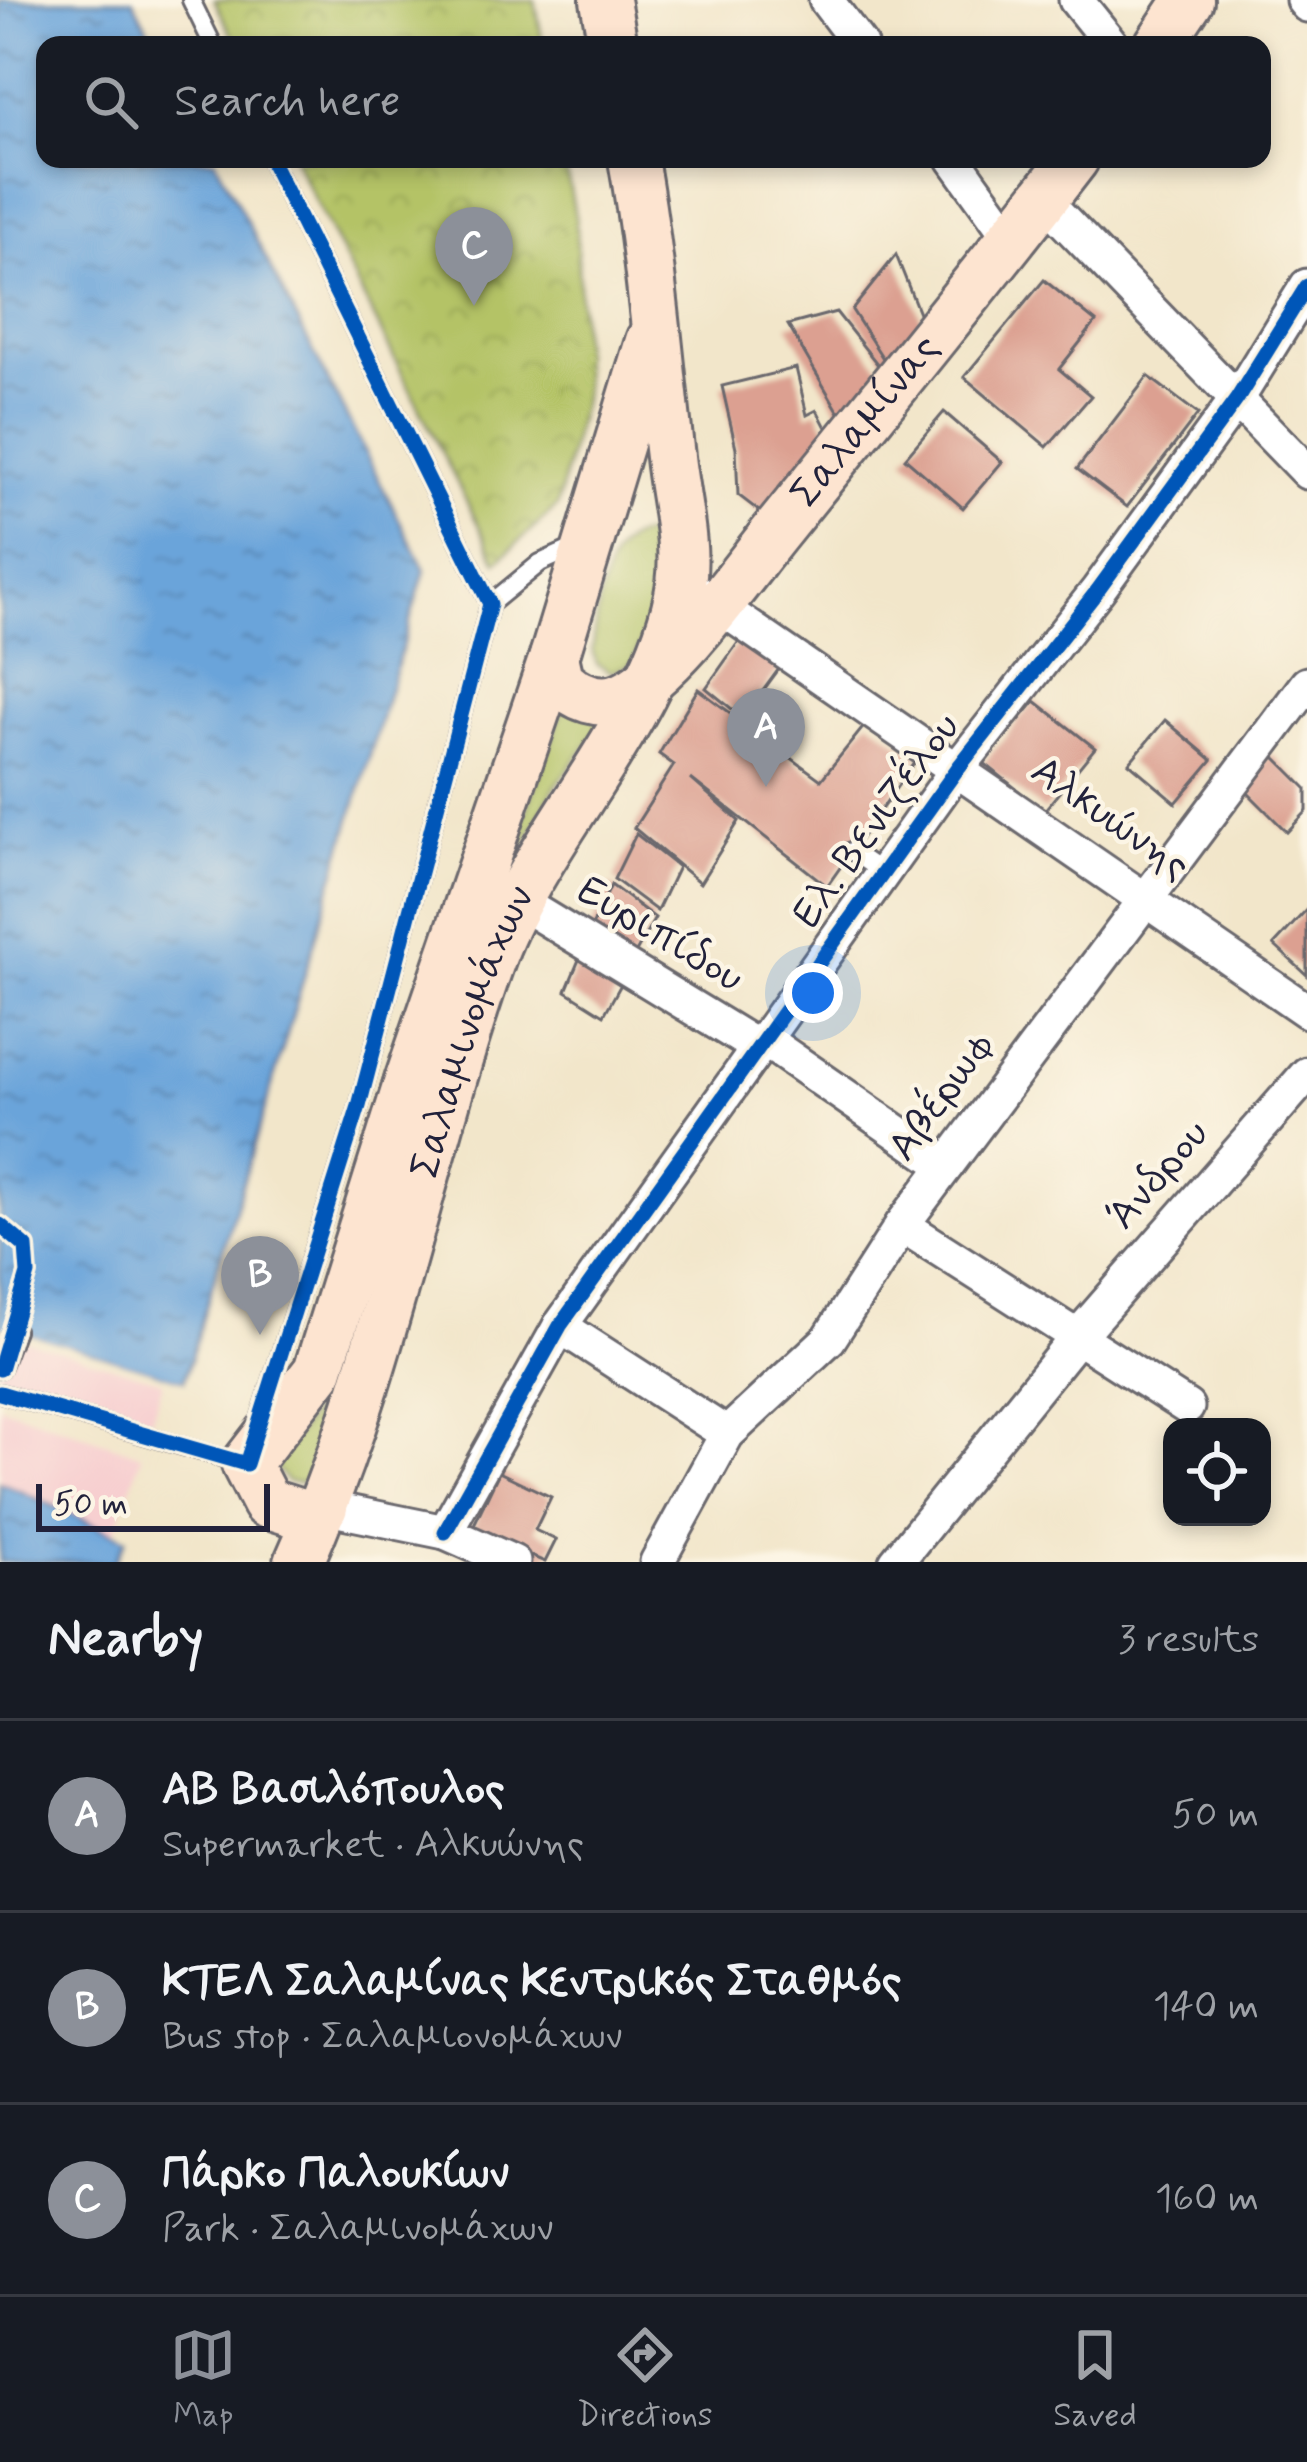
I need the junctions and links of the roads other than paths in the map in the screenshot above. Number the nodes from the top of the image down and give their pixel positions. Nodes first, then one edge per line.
1 (190, 0) edge
2 (604, 0) edge
3 (826, 0) edge
4 (1076, 0) edge
5 (1189, 0) edge
6 (208, 36) edge
7 (611, 36) edge
8 (853, 36) edge
9 (1105, 36) edge
10 (1165, 36) edge
11 (273, 168) edge
12 (634, 168) edge
13 (960, 168) edge
14 (1067, 168) edge
15 (1043, 199) junction
16 (1012, 240) junction
17 (1307, 286) edge
18 (655, 326) junction
19 (1237, 399) junction
20 (1307, 472) edge
21 (590, 532) junction
22 (693, 577) junction
23 (490, 604) junction
24 (554, 658) junction
25 (650, 677) junction
26 (1307, 684) edge
27 (958, 768) junction
28 (851, 851) dead end
29 (883, 873) junction
30 (1143, 898) junction
31 (516, 901) junction
32 (1307, 1011) edge
33 (760, 1043) junction
34 (1307, 1074) edge
35 (384, 1093) junction
36 (946, 1166) junction
37 (902, 1225) junction
38 (560, 1326) junction
39 (15, 1330) dead end
40 (1078, 1336) junction
41 (0, 1369) edge
42 (0, 1393) edge
43 (1187, 1407) dead end
44 (727, 1434) junction
45 (256, 1484) junction
46 (323, 1507) junction
47 (445, 1532) junction
48 (299, 1562) edge
49 (513, 1562) edge
50 (657, 1562) edge
51 (896, 1562) edge

1 - 6 lane
2 - 7 main road
3 - 8 street
4 - 9 street
5 - 10 main road
11 - 23 lane
12 - 18 main road
13 - 16 street
14 - 15 main road, Σαλαμίνας
15 - 16 main road, Σαλαμίνας
15 - 19 street
16 - 22 main road, Σαλαμίνας
17 - 19 street, Ελ. Βενιζέλου
18 - 21 main road
18 - 22 main road
19 - 20 street
19 - 27 street, Ελ. Βενιζέλου
21 - 22 main road
21 - 23 lane
21 - 24 main road
22 - 25 main road, Σαλαμινομάχων
22 - 27 street, Αλκυώνης
23 - 35 lane
24 - 25 main road
24 - 35 main road
25 - 31 main road, Σαλαμινομάχων
26 - 30 street, Αβέρωφ
27 - 29 street, Ελ. Βενιζέλου
27 - 30 street, Αλκυώνης
28 - 29 lane
29 - 33 street, Ελ. Βενιζέλου
30 - 32 street, Αλκυώνης
30 - 36 street, Αβέρωφ
31 - 33 street, Ευριπίδου
31 - 46 main road, Σαλαμινομάχων
33 - 36 street, Ευριπίδου
33 - 38 street, Ελ. Βενιζέλου
34 - 40 street, Άνδρου
35 - 45 main road
36 - 37 street, Αβέρωφ
37 - 40 street
37 - 44 street, Αβέρωφ
38 - 44 street
38 - 47 street, Ελ. Βενιζέλου
39 - 41 lane
40 - 43 street
40 - 51 street, Άνδρου
42 - 45 lane
44 - 50 street, Αβέρωφ
45 - 46 main road
46 - 47 street
46 - 48 main road, Σαλαμινομάχων
47 - 49 street

